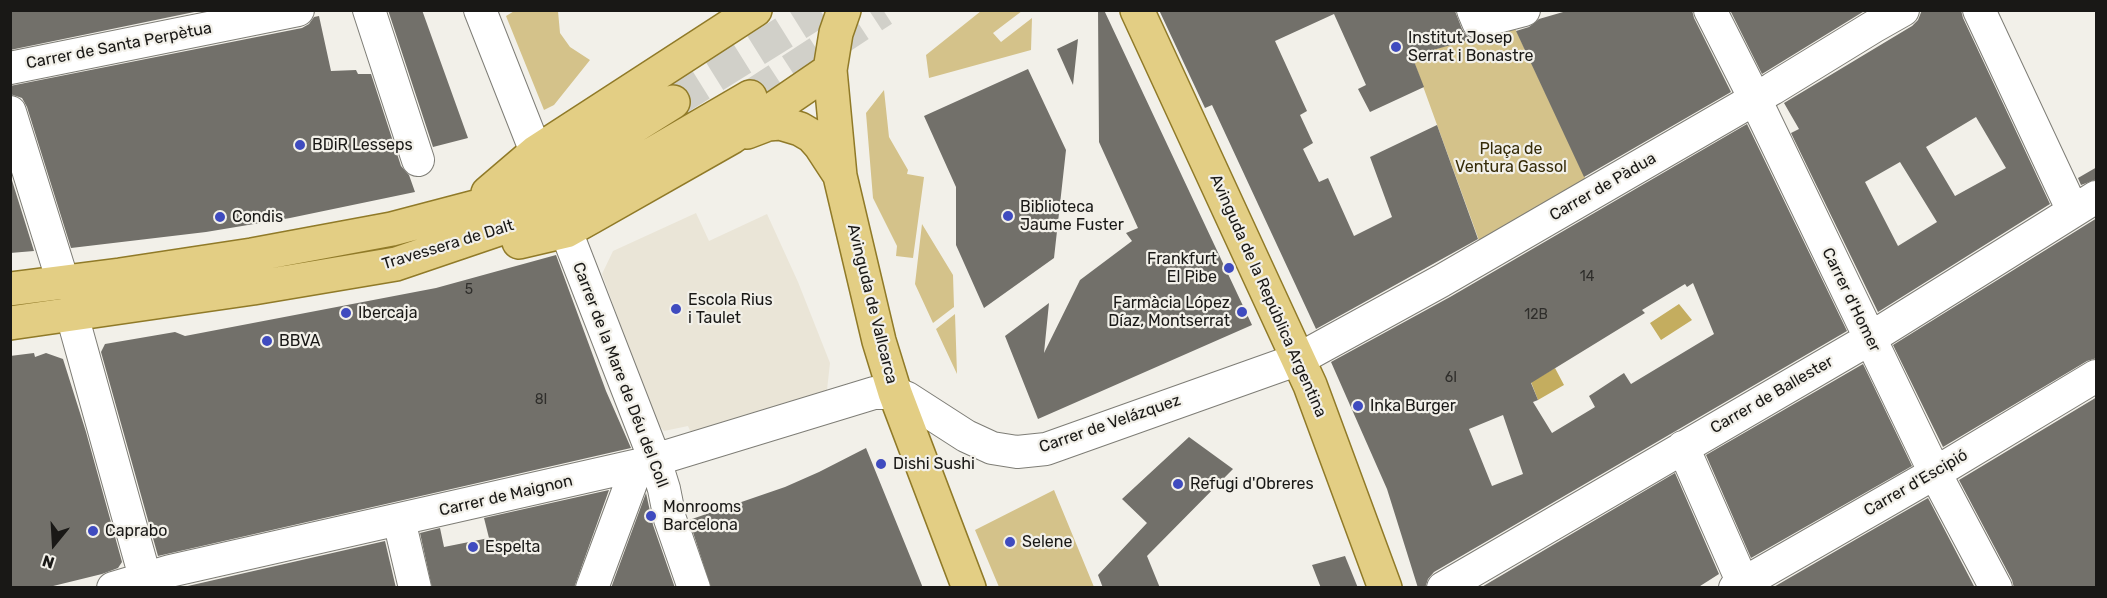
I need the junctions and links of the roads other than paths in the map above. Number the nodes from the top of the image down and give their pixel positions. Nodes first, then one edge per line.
1 (298, 10) edge
2 (369, 10) edge
3 (480, 10) edge
4 (755, 10) edge
5 (844, 10) edge
6 (1137, 10) edge
7 (1473, 10) edge
8 (1524, 10) edge
9 (1710, 10) edge
10 (1903, 10) edge
11 (1979, 10) edge
12 (10, 68) edge
13 (831, 70) junction
14 (750, 97) tunnel mouth
15 (1755, 99) junction
16 (673, 102) tunnel mouth
17 (10, 112) edge
18 (732, 137) junction
19 (418, 160) dead end
20 (840, 176) junction
21 (551, 193) junction
22 (2085, 204) edge
23 (63, 282) junction
24 (10, 289) edge
25 (72, 315) junction
26 (10, 323) edge
27 (1870, 339) junction
28 (1299, 359) junction
29 (2097, 376) edge
30 (895, 393) junction
31 (1683, 447) junction
32 (644, 468) junction
33 (1935, 473) junction
34 (399, 520) junction
35 (147, 583) edge
36 (1741, 586) edge
37 (113, 588) edge
38 (415, 588) edge
39 (592, 588) edge
40 (694, 588) edge
41 (969, 588) edge
42 (1385, 588) edge
43 (1443, 588) edge
44 (1996, 588) edge

1 - 12 street, Carrer de Santa Perpètua
2 - 19 street
3 - 21 street, Carrer de la Mare de Déu del Coll
4 - 21 main road
5 - 13 main road, Avinguda de Vallcarca
6 - 28 main road, Avinguda de la República Argentina
7 - 8 street
9 - 15 street, Carrer d'Homer
10 - 15 street, Carrer de Pàdua
11 - 22 street
13 - 18 main road
13 - 20 main road, Avinguda de Vallcarca
14 - 21 main road, Travessera de Dalt
15 - 27 street, Carrer d'Homer
15 - 28 street, Carrer de Pàdua
16 - 21 main road, Travessera de Dalt
17 - 23 street
18 - 20 main road
18 - 21 main road
20 - 30 main road, Avinguda de Vallcarca
21 - 23 main road, Travessera de Dalt
21 - 25 main road, Travessera de Dalt
21 - 32 street, Carrer de la Mare de Déu del Coll
22 - 27 street, Carrer de Ballester
23 - 24 main road, Travessera de Dalt
23 - 25 main road
25 - 26 main road, Travessera de Dalt
25 - 35 street
27 - 31 street, Carrer de Ballester
27 - 33 street, Carrer d'Homer
28 - 30 street, Carrer de Velázquez
28 - 42 main road, Avinguda de la República Argentina
29 - 33 street, Carrer d'Escipió
30 - 32 street, Carrer de Maignon
30 - 41 main road, Avinguda de Vallcarca
31 - 36 street
31 - 43 street, Carrer de Ballester
32 - 34 street, Carrer de Maignon
32 - 39 street
32 - 40 street, Carrer de la Mare de Déu del Coll
33 - 36 street, Carrer d'Escipió
33 - 44 street, Carrer d'Homer
34 - 35 street, Carrer de Maignon
34 - 38 street
35 - 37 street, Carrer de Maignon

